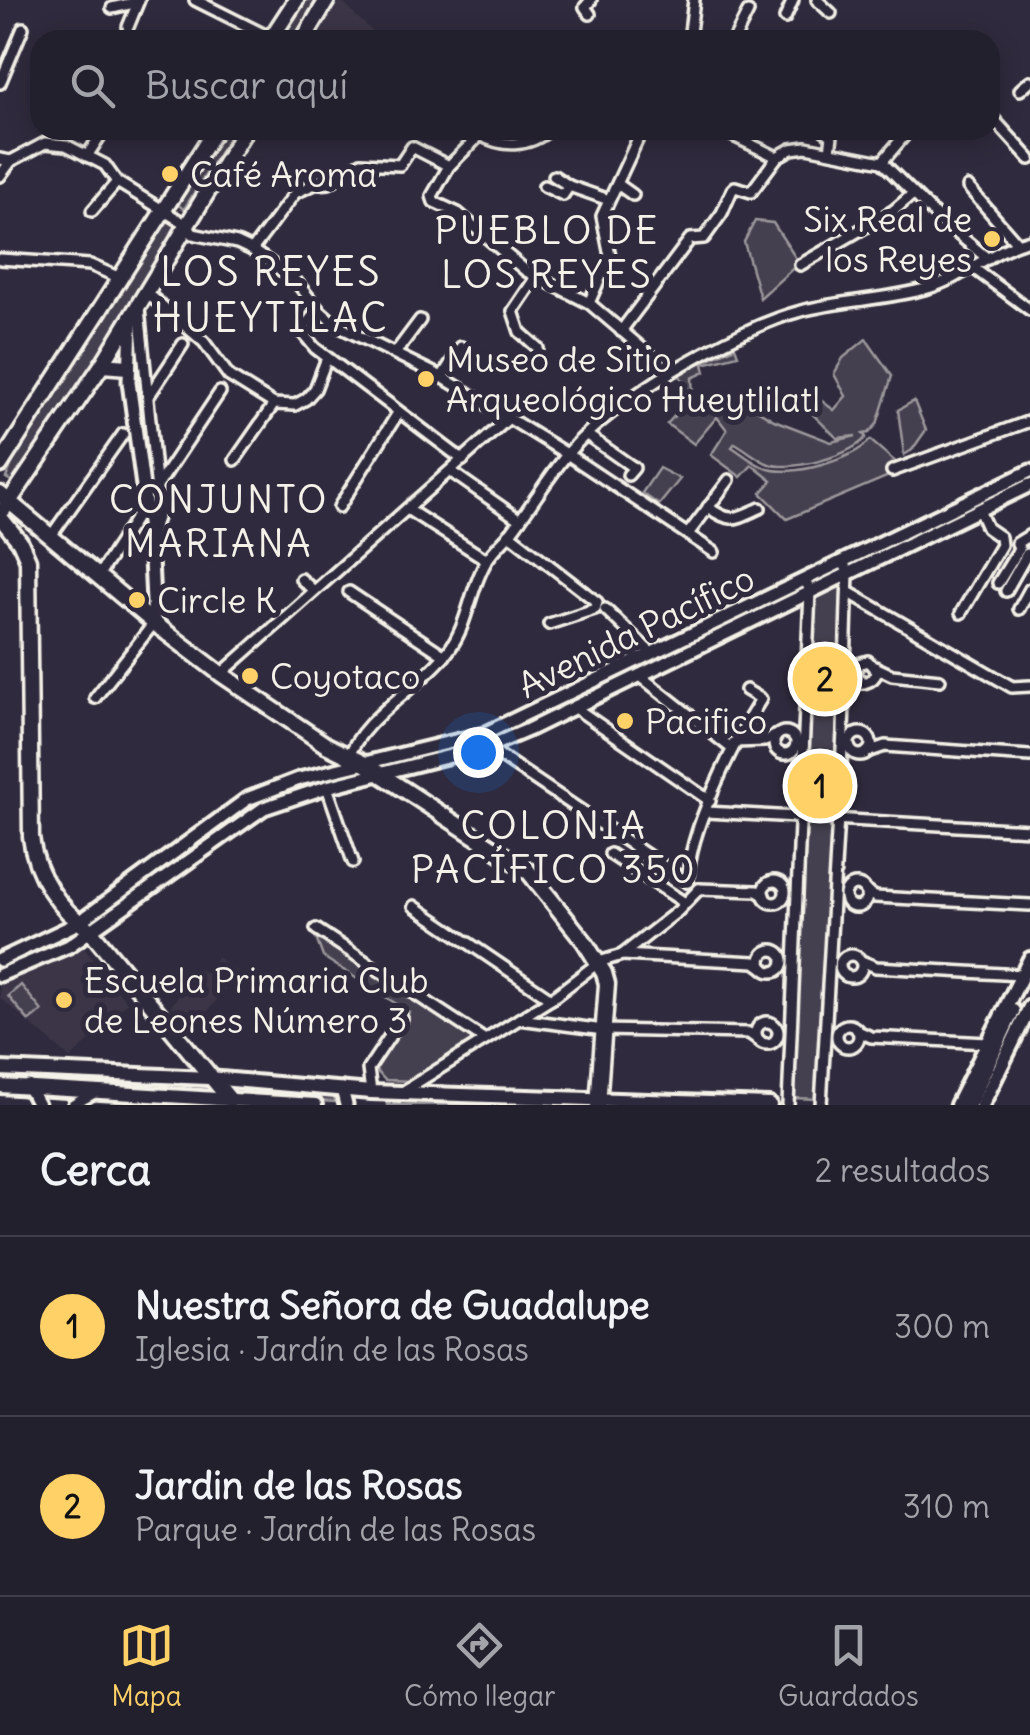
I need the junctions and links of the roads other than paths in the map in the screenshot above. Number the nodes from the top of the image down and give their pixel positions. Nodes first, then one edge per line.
1 (195, 0) edge
2 (296, 0) edge
3 (326, 0) edge
4 (591, 0) edge
5 (694, 0) edge
6 (793, 0) edge
7 (817, 0) edge
8 (138, 1) edge
9 (112, 8) dead end
10 (748, 12) dead end
11 (831, 13) dead end
12 (590, 14) dead end
13 (785, 18) dead end
14 (128, 27) dead end
15 (22, 28) dead end
16 (253, 30) edge
17 (277, 30) edge
18 (309, 30) edge
19 (690, 30) edge
20 (739, 30) edge
21 (1030, 81) edge
22 (0, 82) edge
23 (1020, 90) dead end
24 (1000, 126) edge
25 (97, 140) edge
26 (209, 140) edge
27 (239, 140) edge
28 (475, 140) edge
29 (489, 140) edge
30 (529, 140) edge
31 (638, 140) edge
32 (743, 140) edge
33 (831, 140) edge
34 (901, 140) edge
35 (830, 151) junction
36 (87, 156) junction
37 (777, 156) junction
38 (6, 160) edge
39 (1030, 160) edge
40 (882, 162) junction
41 (449, 166) junction
42 (0, 176) edge
43 (554, 176) dead end
44 (118, 182) junction
45 (619, 185) junction
46 (544, 186) dead end
47 (569, 186) junction
48 (968, 187) dead end
49 (913, 194) junction
50 (633, 195) dead end
51 (610, 200) junction
52 (92, 211) dead end
53 (164, 211) junction
54 (187, 225) junction
55 (1030, 240) edge
56 (1017, 243) junction
57 (252, 250) junction
58 (988, 259) junction
59 (0, 260) edge
60 (800, 265) dead end
61 (972, 268) junction
62 (536, 277) junction
63 (120, 278) junction
64 (589, 303) junction
65 (139, 306) junction
66 (318, 309) junction
67 (1030, 310) edge
68 (420, 320) dead end
69 (621, 331) junction
70 (182, 344) dead end
71 (461, 347) dead end
72 (538, 348) dead end
73 (396, 352) junction
74 (328, 358) junction
75 (102, 365) junction
76 (128, 366) junction
77 (670, 372) junction
78 (442, 377) junction
79 (220, 392) dead end
80 (148, 396) junction
81 (274, 404) junction
82 (398, 413) junction
83 (509, 418) junction
84 (1030, 421) edge
85 (123, 434) dead end
86 (587, 434) junction
87 (568, 454) junction
88 (235, 460) dead end
89 (463, 460) junction
90 (0, 465) edge
91 (450, 471) junction
92 (892, 471) dead end
93 (1030, 471) edge
94 (628, 476) dead end
95 (729, 480) dead end
96 (1030, 485) edge
97 (156, 488) junction
98 (2, 507) edge
99 (338, 507) dead end
100 (708, 507) junction
101 (760, 508) dead end
102 (407, 509) junction
103 (979, 510) junction
104 (135, 520) dead end
105 (520, 520) junction
106 (509, 534) junction
107 (688, 534) junction
108 (1030, 536) edge
109 (150, 538) junction
110 (55, 540) junction
111 (714, 552) dead end
112 (1025, 553) edge
113 (28, 560) junction
114 (487, 560) junction
115 (845, 567) junction
116 (98, 576) junction
117 (301, 579) dead end
118 (807, 586) junction
119 (1002, 587) dead end
120 (1030, 589) edge
121 (314, 590) junction
122 (348, 592) dead end
123 (848, 592) junction
124 (601, 606) junction
125 (1018, 609) dead end
126 (961, 613) dead end
127 (154, 623) junction
128 (549, 624) dead end
129 (652, 654) junction
130 (445, 656) junction
131 (845, 661) junction
132 (864, 661) junction
133 (876, 667) junction
134 (221, 674) junction
135 (639, 675) junction
136 (892, 675) junction
137 (940, 680) dead end
138 (868, 682) junction
139 (844, 683) junction
140 (1030, 686) edge
141 (746, 690) dead end
142 (95, 698) dead end
143 (568, 705) junction
144 (843, 732) junction
145 (858, 733) junction
146 (792, 734) junction
147 (804, 735) junction
148 (870, 739) junction
149 (772, 741) junction
150 (733, 745) junction
151 (490, 746) junction
152 (885, 746) junction
153 (792, 751) junction
154 (804, 752) junction
155 (842, 753) junction
156 (862, 753) junction
157 (1030, 756) edge
158 (365, 764) junction
159 (348, 768) junction
160 (380, 773) junction
161 (327, 787) junction
162 (708, 806) junction
163 (800, 819) junction
164 (838, 820) junction
165 (1030, 830) edge
166 (610, 854) dead end
167 (353, 862) dead end
168 (687, 882) junction
169 (781, 883) junction
170 (798, 884) junction
171 (835, 884) junction
172 (854, 885) junction
173 (699, 888) junction
174 (762, 892) junction
175 (870, 894) junction
176 (781, 900) junction
177 (797, 900) junction
178 (685, 903) junction
179 (858, 905) junction
180 (1030, 905) edge
181 (414, 906) dead end
182 (833, 906) junction
183 (84, 926) junction
184 (316, 929) dead end
185 (765, 953) junction
186 (780, 953) junction
187 (795, 953) junction
188 (830, 954) junction
189 (622, 955) junction
190 (849, 955) junction
191 (1030, 958) edge
192 (0, 960) edge
193 (861, 961) junction
194 (599, 962) junction
195 (755, 962) junction
196 (876, 967) junction
197 (765, 969) junction
198 (779, 970) junction
199 (794, 970) junction
200 (0, 974) edge
201 (854, 975) junction
202 (1022, 975) junction
203 (829, 976) junction
204 (552, 999) junction
205 (1030, 1007) edge
206 (402, 1018) dead end
207 (519, 1019) junction
208 (764, 1023) junction
209 (792, 1024) junction
210 (826, 1024) junction
211 (846, 1025) junction
212 (604, 1030) junction
213 (858, 1031) junction
214 (749, 1033) junction
215 (871, 1037) junction
216 (485, 1040) junction
217 (764, 1042) junction
218 (790, 1044) junction
219 (988, 1044) junction
220 (825, 1046) junction
221 (850, 1046) junction
222 (0, 1068) edge
223 (209, 1078) junction
224 (0, 1086) edge
225 (28, 1086) junction
226 (342, 1089) junction
227 (99, 1090) junction
228 (400, 1093) junction
229 (373, 1098) edge
230 (164, 1101) edge
231 (599, 1102) edge
232 (232, 1103) edge
233 (38, 1105) edge
234 (72, 1105) edge
235 (316, 1105) edge
236 (346, 1105) edge
237 (770, 1105) edge
238 (788, 1105) edge
239 (821, 1105) edge
240 (957, 1105) edge
241 (969, 1105) edge
242 (982, 1105) edge

1 - 16 street
2 - 17 main road
3 - 18 main road
4 - 12 street
5 - 19 street
6 - 13 street
7 - 11 street
8 - 9 street
8 - 14 street
10 - 20 street
15 - 22 street
21 - 23 street
24 - 39 street
25 - 36 street
26 - 53 main road
27 - 54 main road
28 - 41 street
29 - 30 street
31 - 45 street
32 - 37 street
33 - 35 street
34 - 40 street
35 - 37 street
35 - 40 street
36 - 38 street
36 - 44 street
37 - 69 street
38 - 42 street
40 - 49 street
41 - 57 street
41 - 62 street
43 - 47 street
44 - 52 street
44 - 53 street
45 - 50 street
45 - 51 street
46 - 47 street
47 - 51 street
48 - 56 street
49 - 58 street
49 - 60 street
51 - 64 street
53 - 54 street
53 - 63 main road
54 - 57 street
54 - 65 main road
55 - 56 street
56 - 58 street
57 - 66 street
58 - 61 street
59 - 63 street
61 - 67 street
61 - 77 street
62 - 64 street
62 - 72 street
63 - 90 main road
64 - 69 street
65 - 75 main road
65 - 76 street
65 - 80 street
65 - 81 street
66 - 73 street
66 - 74 street
68 - 73 street
69 - 77 street
70 - 80 street
71 - 78 street
73 - 78 street
74 - 81 street
74 - 82 street
75 - 76 main road
75 - 98 main road
76 - 109 street
77 - 86 street
78 - 83 street
79 - 97 street
80 - 97 street
81 - 88 street
82 - 89 street
82 - 99 street
83 - 87 street
83 - 89 street
84 - 92 street
85 - 110 street
86 - 87 street
86 - 94 street
87 - 105 street
87 - 107 street
89 - 91 street
91 - 102 street
91 - 105 street
93 - 115 street, Avenida Pacífico
95 - 100 street
96 - 103 street, Avenida Pacífico
97 - 109 street
98 - 110 main road
98 - 113 main road
100 - 101 street
100 - 107 street
102 - 114 street
102 - 121 street
103 - 115 street, Avenida Pacífico
103 - 126 street
104 - 116 street
105 - 106 street
106 - 114 street
106 - 124 street
107 - 111 street
108 - 112 street
109 - 127 street
110 - 113 main road
110 - 116 main road
112 - 119 street
113 - 183 main road
114 - 130 street
115 - 118 street, Avenida Pacífico
115 - 123 street
116 - 127 main road
117 - 121 street
118 - 129 street, Avenida Pacífico
118 - 135 street, Avenida Pacífico
118 - 147 street
120 - 125 street
121 - 134 street
122 - 130 street
123 - 131 street
123 - 140 street
124 - 128 street
124 - 129 street
127 - 134 main road
127 - 142 street
129 - 143 street, Avenida Pacífico
130 - 159 street
131 - 132 street
131 - 139 street
132 - 133 street
132 - 138 street
133 - 136 street
133 - 138 street
134 - 159 main road
135 - 143 street, Avenida Pacífico
135 - 150 street
136 - 137 street
136 - 138 street
138 - 139 street
139 - 144 street
141 - 150 street
143 - 151 street, Avenida Pacífico
143 - 158 street, Avenida Pacífico
143 - 162 street
144 - 145 street
144 - 155 street
145 - 148 street
145 - 156 street
146 - 147 street
146 - 149 street
146 - 153 street
147 - 154 street
148 - 152 street
148 - 156 street
149 - 150 street
149 - 153 street
150 - 162 street
151 - 160 street, Avenida Pacífico
151 - 168 street
152 - 156 street
152 - 157 street
153 - 154 street
154 - 163 street
155 - 156 street
155 - 164 street
158 - 159 main road
158 - 160 main road
159 - 160 street, Avenida Pacífico
159 - 161 street, Avenida Pacífico
159 - 183 street, Avenida Pacífico
160 - 194 main road
161 - 167 street
161 - 183 street, Avenida Pacífico
162 - 163 street
162 - 168 street
163 - 164 street
163 - 170 street
164 - 165 street
164 - 171 street
166 - 178 street
168 - 173 street
169 - 170 street
169 - 174 street
169 - 176 street
170 - 177 street
171 - 172 street
171 - 182 street
172 - 175 street
172 - 179 street
173 - 174 street
173 - 178 street
174 - 176 street
175 - 179 street
175 - 180 street
176 - 177 street
177 - 187 street
178 - 189 street
179 - 182 street
181 - 204 street
182 - 188 street
183 - 192 street, Avenida Pacífico
183 - 200 street, Avenida Pacífico
183 - 223 main road
184 - 216 street
185 - 186 street
185 - 195 street
185 - 197 street
186 - 187 street
186 - 198 street
187 - 199 street
188 - 190 street
188 - 203 street
189 - 194 street
189 - 195 street
190 - 193 street
190 - 201 street
191 - 202 main road
193 - 196 street
193 - 201 street
194 - 204 street
194 - 212 main road
195 - 197 street
196 - 201 street
196 - 202 street
197 - 198 street
198 - 199 street
199 - 209 street
201 - 203 street
202 - 219 main road
202 - 241 main road
203 - 210 street
204 - 207 street
205 - 242 main road
206 - 229 street
207 - 212 street
207 - 216 street
208 - 209 street
208 - 214 street
208 - 217 street
208 - 217 street
209 - 218 street
210 - 211 street
210 - 220 street
211 - 213 street
211 - 221 street
212 - 214 street
212 - 231 main road
213 - 215 street
213 - 221 street
214 - 217 street
215 - 219 street
215 - 221 street
216 - 228 street
217 - 218 street
218 - 238 street
219 - 240 main road
220 - 221 street
220 - 239 street
222 - 223 main road
223 - 226 main road
223 - 232 main road
224 - 225 main road
225 - 227 main road
225 - 233 street
226 - 229 main road
226 - 236 street
227 - 230 main road
227 - 234 street
228 - 229 main road
228 - 231 main road
230 - 232 main road
231 - 237 main road
232 - 235 main road

